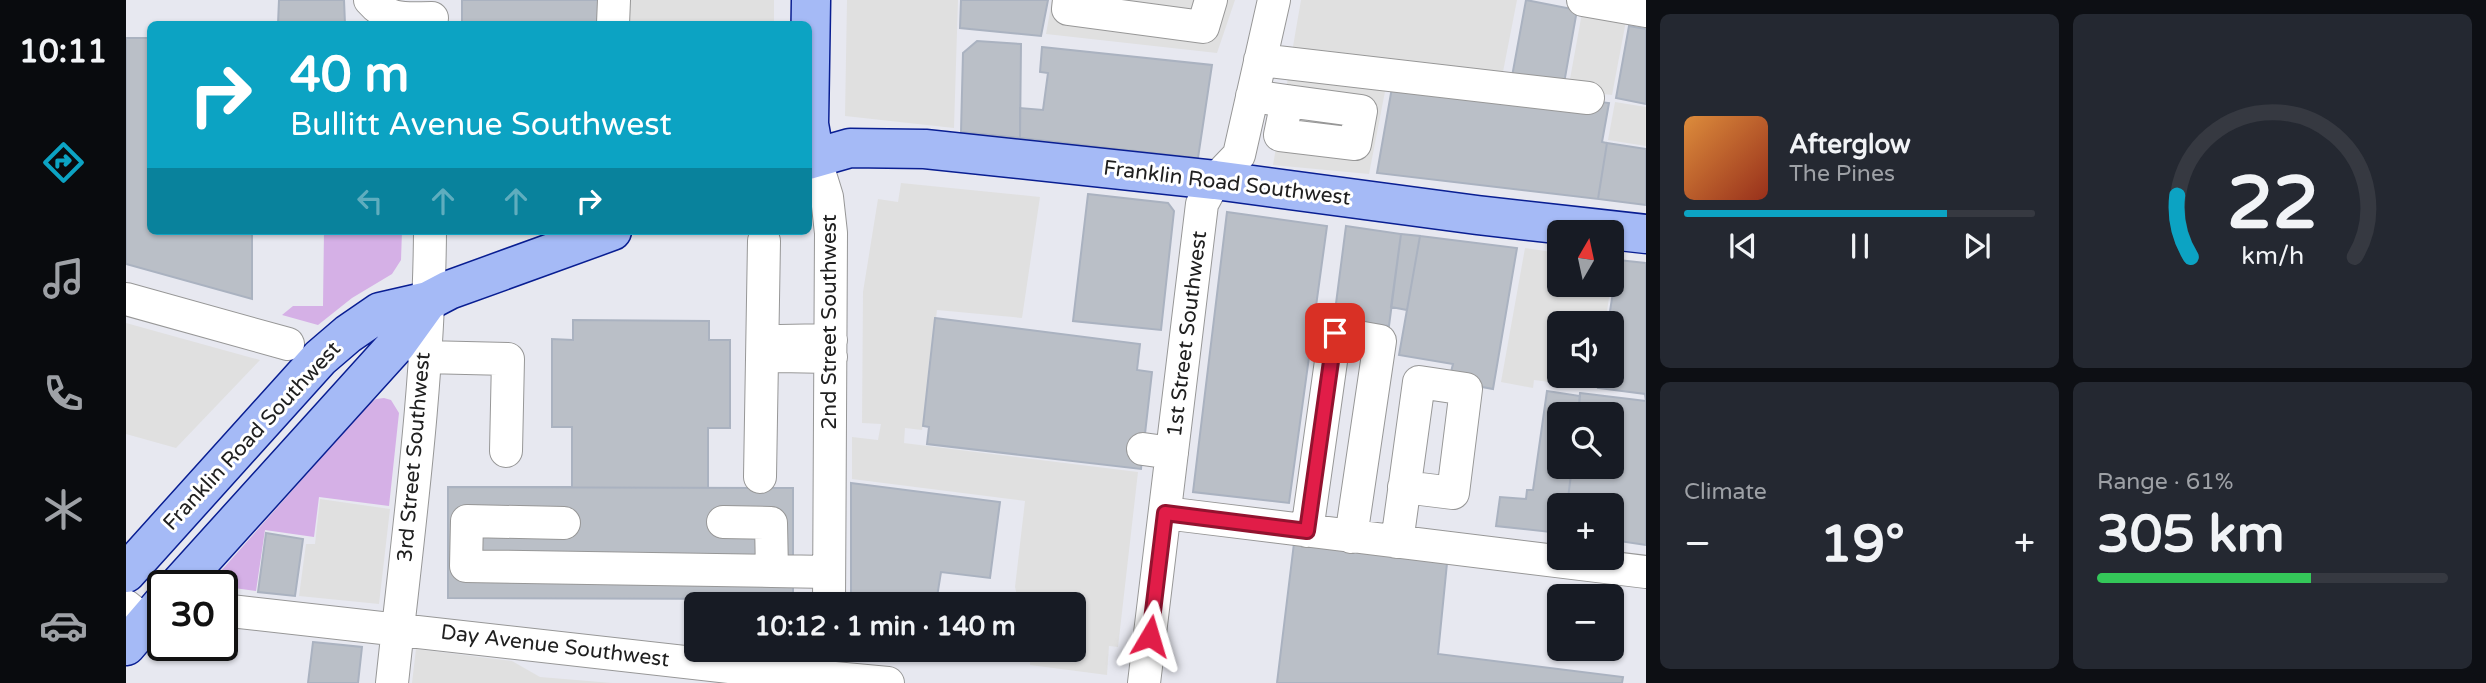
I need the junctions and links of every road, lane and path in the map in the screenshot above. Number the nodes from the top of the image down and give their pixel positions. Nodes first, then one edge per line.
1 (370, 0) edge
2 (614, 0) edge
3 (811, 0) edge
4 (1069, 0) edge
5 (1211, 0) edge
6 (1273, 0) edge
7 (1583, 0) edge
8 (1646, 11) edge
9 (432, 14) edge
10 (613, 21) edge
11 (811, 21) edge
12 (1260, 60) junction
13 (1252, 96) junction
14 (1588, 98) dead end
15 (1287, 101) dead end
16 (812, 159) edge
17 (1215, 180) junction
18 (1646, 234) edge
19 (430, 235) edge
20 (599, 235) edge
21 (764, 241) dead end
22 (126, 299) edge
23 (428, 301) junction
24 (288, 344) dead end
25 (764, 347) junction
26 (831, 349) junction
27 (424, 357) junction
28 (506, 451) dead end
29 (760, 477) dead end
30 (1404, 487) dead end
31 (1165, 513) junction
32 (723, 522) dead end
33 (564, 523) dead end
34 (1307, 531) junction
35 (1351, 537) junction
36 (1396, 542) junction
37 (192, 570) edge
38 (772, 571) junction
39 (829, 572) junction
40 (1646, 572) edge
41 (126, 573) edge
42 (829, 592) edge
43 (238, 612) edge
44 (398, 628) junction
45 (828, 663) edge
46 (392, 683) edge
47 (888, 683) edge
48 (1144, 683) edge

1 - 9 street
2 - 10 street
3 - 11 main road, 2nd Street Southwest
4 - 5 street
6 - 12 street, 1st Street Southwest
7 - 8 street
12 - 13 street, 1st Street Southwest
12 - 14 street
13 - 15 street
13 - 17 street, 1st Street Southwest
16 - 17 main road, Franklin Road Southwest
16 - 26 street, 2nd Street Southwest
17 - 18 main road, Franklin Road Southwest
17 - 31 street, 1st Street Southwest
19 - 23 street, 3rd Street Southwest
20 - 23 main road, Franklin Road Southwest
21 - 25 street
22 - 24 street
23 - 27 street, 3rd Street Southwest
23 - 37 main road, Franklin Road Southwest
23 - 41 main road, Franklin Road Southwest
25 - 26 street
25 - 29 street
26 - 39 street, 2nd Street Southwest
27 - 28 street
27 - 44 street, 3rd Street Southwest
30 - 36 street
31 - 34 street
31 - 48 street, 1st Street Southwest
32 - 38 street
33 - 38 street
34 - 35 street
34 - 35 street
35 - 36 street
36 - 40 street
38 - 39 street
39 - 42 street, 2nd Street Southwest
43 - 44 street, Day Avenue Southwest
44 - 45 street, Day Avenue Southwest
44 - 46 street, 3rd Street Southwest
45 - 47 street, Day Avenue Southwest

